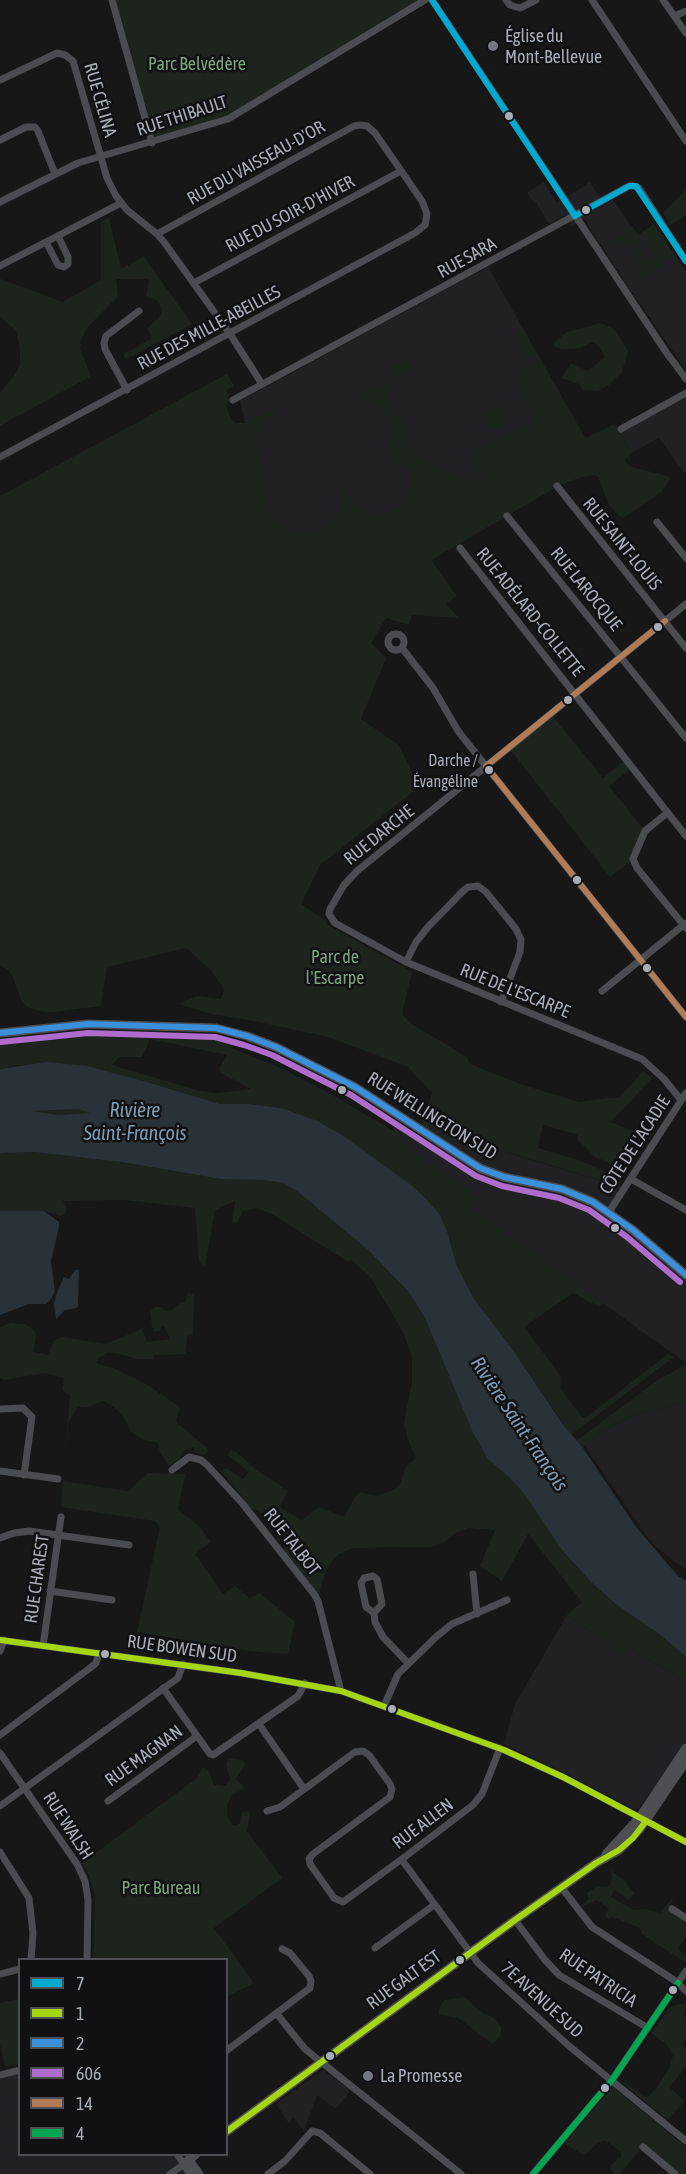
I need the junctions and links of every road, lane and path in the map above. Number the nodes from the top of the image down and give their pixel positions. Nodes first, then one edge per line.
1 (112, 0) edge
2 (425, 0) edge
3 (432, 0) edge
4 (506, 0) edge
5 (536, 0) edge
6 (592, 0) edge
7 (663, 0) edge
8 (686, 11) edge
9 (675, 16) junction
10 (686, 33) edge
11 (0, 80) edge
12 (0, 140) edge
13 (686, 141) edge
14 (152, 142) junction
15 (101, 157) junction
16 (401, 171) junction
17 (56, 174) junction
18 (0, 202) edge
19 (121, 203) junction
20 (575, 216) junction
21 (157, 234) junction
22 (58, 236) junction
23 (46, 242) junction
24 (686, 261) edge
25 (0, 266) edge
26 (194, 283) junction
27 (139, 311) dead end
28 (230, 334) junction
29 (686, 379) edge
30 (262, 384) junction
31 (127, 390) junction
32 (686, 393) edge
33 (233, 400) dead end
34 (621, 429) dead end
35 (0, 457) edge
36 (557, 486) dead end
37 (507, 516) dead end
38 (657, 522) dead end
39 (460, 548) dead end
40 (686, 558) edge
41 (686, 604) edge
42 (665, 621) junction
43 (402, 648) dead end
44 (686, 648) edge
45 (621, 657) junction
46 (576, 694) junction
47 (686, 738) edge
48 (486, 766) junction
49 (667, 813) junction
50 (686, 836) edge
51 (330, 919) joint
52 (685, 925) edge
53 (640, 961) junction
54 (406, 962) junction
55 (602, 991) dead end
56 (501, 1002) junction
57 (686, 1017) edge
58 (0, 1033) edge
59 (686, 1094) edge
60 (681, 1100) junction
61 (631, 1179) junction
62 (686, 1210) edge
63 (609, 1212) junction
64 (686, 1275) edge
65 (0, 1409) edge
66 (172, 1470) dead end
67 (0, 1471) edge
68 (24, 1475) junction
69 (58, 1479) dead end
70 (61, 1517) dead end
71 (58, 1535) junction
72 (0, 1538) edge
73 (129, 1545) dead end
74 (473, 1574) dead end
75 (50, 1591) junction
76 (112, 1600) dead end
77 (507, 1600) dead end
78 (374, 1613) junction
79 (477, 1614) junction
80 (2, 1640) edge
81 (43, 1646) junction
82 (0, 1652) edge
83 (99, 1653) junction
84 (408, 1663) junction
85 (183, 1664) junction
86 (305, 1683) junction
87 (164, 1688) junction
88 (341, 1691) junction
89 (384, 1706) junction
90 (259, 1724) junction
91 (0, 1735) edge
92 (197, 1736) junction
93 (500, 1748) junction
94 (686, 1748) edge
95 (0, 1753) edge
96 (686, 1761) edge
97 (25, 1788) junction
98 (304, 1789) junction
99 (108, 1801) dead end
100 (0, 1806) edge
101 (267, 1811) dead end
102 (643, 1819) junction
103 (686, 1842) edge
104 (0, 1852) edge
105 (402, 1860) junction
106 (563, 1890) junction
107 (435, 1905) junction
108 (672, 1909) dead end
109 (686, 1918) edge
110 (517, 1923) junction
111 (375, 1948) dead end
112 (282, 1949) dead end
113 (470, 1953) junction
114 (31, 1958) edge
115 (87, 1958) edge
116 (18, 1970) edge
117 (686, 1971) edge
118 (0, 1974) edge
119 (678, 1983) junction
120 (686, 1991) edge
121 (277, 2014) junction
122 (648, 2028) junction
123 (228, 2050) edge
124 (322, 2062) junction
125 (18, 2070) edge
126 (0, 2075) edge
127 (612, 2080) junction
128 (228, 2131) edge
129 (686, 2141) edge
130 (643, 2147) dead end
131 (188, 2158) edge
132 (170, 2174) edge
133 (191, 2174) edge
134 (199, 2174) edge
135 (268, 2174) edge
136 (370, 2174) edge
137 (461, 2174) edge
138 (533, 2174) edge
139 (675, 2174) edge

1 - 14 street
2 - 14 street, RUE THIBAULT
3 - 20 street
4 - 5 street
6 - 13 street
7 - 9 street
8 - 9 street
9 - 10 street
11 - 15 street, RUE CÉLINA
12 - 17 street
14 - 15 street, RUE THIBAULT
15 - 17 street, RUE THIBAULT
15 - 19 street
16 - 21 street, RUE DU VAISSEAU-D'OR
16 - 26 street, RUE DU SOIR-D'HIVER
16 - 28 street, RUE DES MILLE-ABEILLES
17 - 18 street, RUE THIBAULT
19 - 21 street
19 - 22 street
20 - 24 street, RUE SARA
20 - 29 street
20 - 30 street, RUE SARA
21 - 26 street
22 - 23 street
22 - 23 street
23 - 25 street
26 - 28 street
27 - 31 street
28 - 30 street
28 - 31 street, RUE DES MILLE-ABEILLES
30 - 33 street, RUE SARA
31 - 35 street, RUE DES MILLE-ABEILLES
32 - 34 street
36 - 42 street, RUE SAINT-LOUIS
37 - 45 street, RUE LAROCQUE
38 - 40 street
39 - 46 street, RUE ADÉLARD-COLLETTE
41 - 42 street, RUE DARCHE
42 - 44 street, RUE SAINT-LOUIS
42 - 45 street, RUE DARCHE
43 - 48 street
45 - 46 street, RUE DARCHE
45 - 47 street, RUE LAROCQUE
46 - 48 street, RUE DARCHE
46 - 49 street, RUE ADÉLARD-COLLETTE
48 - 51 street, RUE DARCHE
48 - 53 street
49 - 50 street, RUE ADÉLARD-COLLETTE
49 - 52 street
51 - 54 street, RUE DE L'ESCARPE
52 - 53 street
53 - 55 street
53 - 57 street
54 - 56 street, RUE DE L'ESCARPE
54 - 56 street
56 - 60 street, RUE DE L'ESCARPE
58 - 63 main road, RUE WELLINGTON SUD
59 - 60 street, CÔTE DE L'ACADIE
60 - 61 street, CÔTE DE L'ACADIE
61 - 62 street
61 - 63 street, CÔTE DE L'ACADIE
63 - 64 main road, RUE WELLINGTON SUD
65 - 68 street
66 - 88 street, RUE TALBOT
67 - 68 street
68 - 69 street
70 - 71 street, RUE CHAREST
71 - 72 street
71 - 73 street
71 - 75 street, RUE CHAREST
74 - 79 street
75 - 76 street
75 - 81 street, RUE CHAREST
77 - 79 street
78 - 78 street
78 - 84 street
79 - 84 street
80 - 81 street, RUE BOWEN SUD
80 - 82 street
81 - 83 street, RUE BOWEN SUD
83 - 85 street, RUE BOWEN SUD
83 - 91 street
84 - 89 street
85 - 86 street, RUE BOWEN SUD
85 - 87 street
86 - 88 street, RUE BOWEN SUD
86 - 90 street
87 - 92 street
87 - 97 street
88 - 89 street, RUE BOWEN SUD
89 - 93 street, RUE BOWEN SUD
90 - 92 street
90 - 98 street
92 - 99 street, RUE MAGNAN
93 - 102 street, RUE BOWEN SUD
93 - 105 street, RUE ALLEN
94 - 102 main road, RUE GALT EST
95 - 97 street, RUE WALSH
96 - 102 main road, RUE GALT EST
97 - 100 street
97 - 115 street, RUE WALSH
98 - 101 street
98 - 105 street, RUE ALLEN
102 - 103 street, RUE BOWEN SUD
102 - 106 main road, RUE GALT EST
104 - 114 street
105 - 107 street, 7E AVENUE SUD
106 - 110 main road, RUE GALT EST
106 - 119 street
107 - 111 street
107 - 113 street, 7E AVENUE SUD
108 - 109 street
110 - 113 main road, RUE GALT EST
110 - 122 street, RUE PATRICIA
112 - 121 street
113 - 124 main road, RUE GALT EST
113 - 127 street, 7E AVENUE SUD
116 - 118 street
117 - 119 street
119 - 120 street
119 - 122 street
121 - 123 street
121 - 124 street
122 - 127 street
124 - 128 main road, RUE GALT EST
124 - 137 street
125 - 126 street
127 - 129 street, 7E AVENUE SUD
127 - 138 street
130 - 139 street
131 - 132 street
131 - 133 main road
131 - 134 main road
135 - 136 street

